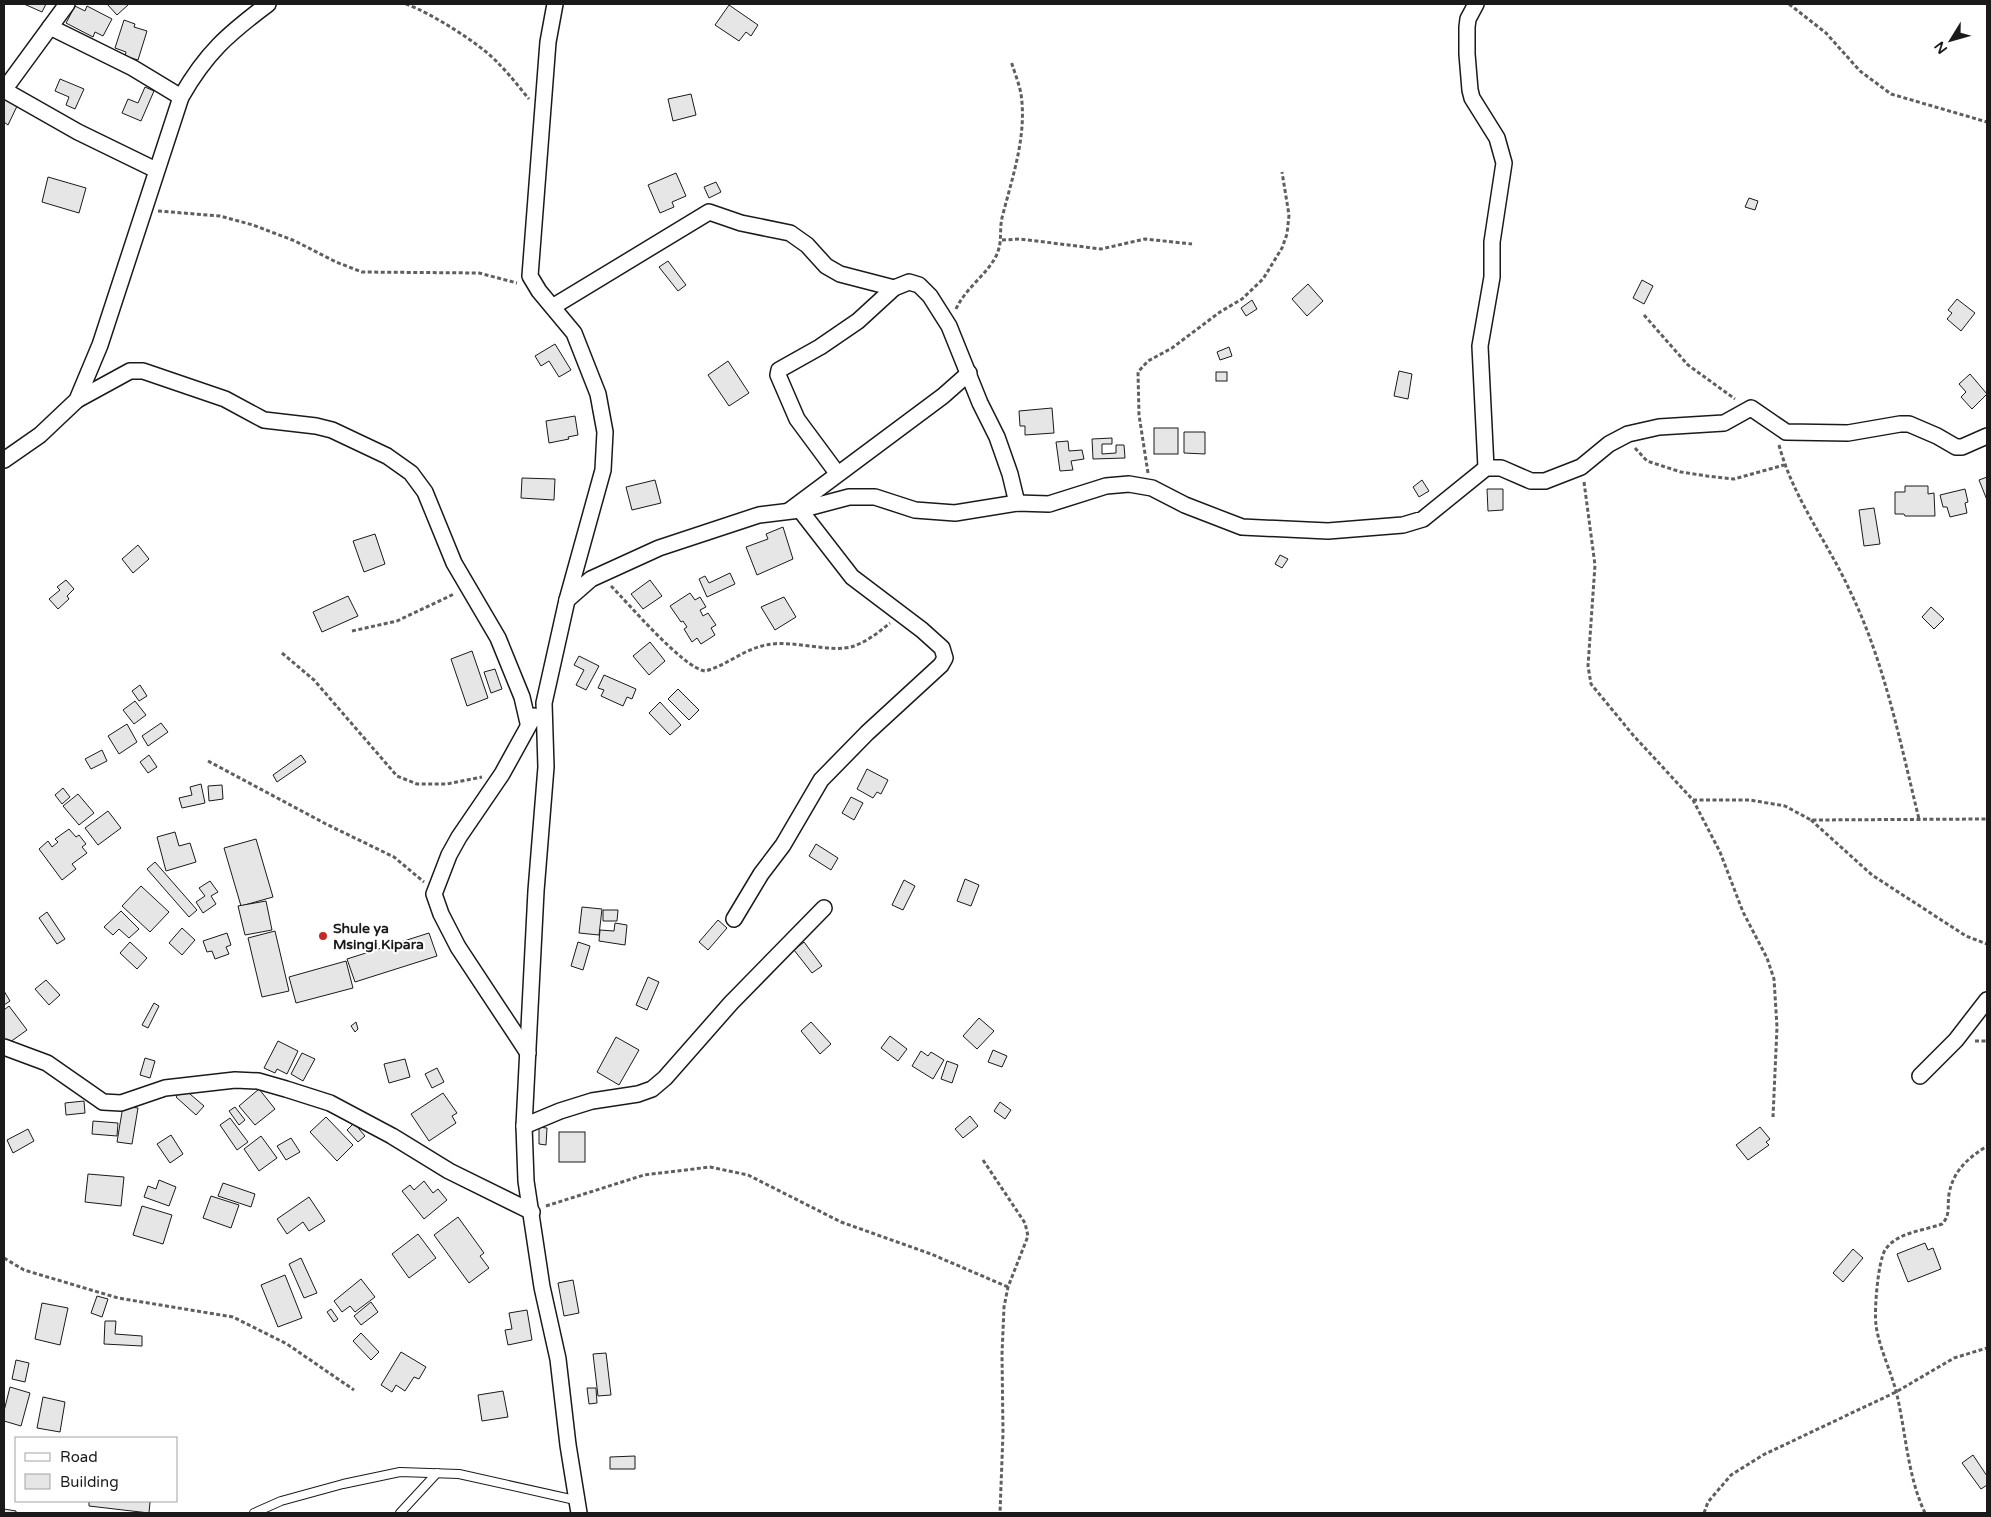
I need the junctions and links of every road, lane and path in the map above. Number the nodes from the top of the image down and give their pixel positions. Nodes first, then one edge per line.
1 (67, 4) edge
2 (268, 4) edge
3 (406, 4) edge
4 (555, 4) edge
5 (1476, 4) edge
6 (1789, 4) edge
7 (249, 9) edge
8 (50, 28) junction
9 (1011, 61) dead end
10 (4, 90) edge
11 (181, 97) junction
12 (542, 115) junction
13 (1987, 122) edge
14 (156, 170) junction
15 (1282, 172) dead end
16 (143, 210) junction
17 (1002, 240) junction
18 (1192, 244) dead end
19 (894, 288) junction
20 (539, 291) junction
21 (554, 306) junction
22 (1644, 315) dead end
23 (949, 326) junction
24 (969, 373) junction
25 (77, 400) junction
26 (1749, 408) junction
27 (1780, 429) junction
28 (1628, 434) junction
29 (1987, 436) edge
30 (4, 460) edge
31 (1784, 465) junction
32 (1581, 467) junction
33 (1486, 468) junction
34 (837, 474) junction
35 (1152, 488) junction
36 (1017, 503) junction
37 (794, 510) junction
38 (600, 575) junction
39 (468, 587) junction
40 (567, 600) junction
41 (900, 615) junction
42 (352, 631) dead end
43 (282, 654) dead end
44 (544, 703) junction
45 (528, 724) junction
46 (208, 761) dead end
47 (502, 774) junction
48 (1693, 800) junction
49 (1919, 819) junction
50 (1987, 819) edge
51 (1811, 820) junction
52 (434, 894) junction
53 (824, 908) dead end
54 (734, 919) dead end
55 (1987, 944) edge
56 (1987, 1000) edge
57 (4, 1047) edge
58 (528, 1054) junction
59 (1920, 1076) dead end
60 (1773, 1117) dead end
61 (524, 1126) junction
62 (1987, 1146) edge
63 (983, 1160) dead end
64 (532, 1212) junction
65 (4, 1258) edge
66 (1008, 1286) junction
67 (1987, 1348) edge
68 (354, 1390) dead end
69 (1896, 1392) junction
70 (437, 1473) junction
71 (577, 1507) edge
72 (254, 1513) edge
73 (400, 1513) edge
74 (1000, 1513) edge
75 (1704, 1513) edge
76 (1925, 1513) edge

1 - 8 street
2 - 7 street
3 - 12 path
4 - 12 street
5 - 33 street
6 - 13 path
7 - 11 street
8 - 10 street
8 - 11 street
9 - 17 path
10 - 14 street
11 - 14 street
12 - 20 street
14 - 16 street
15 - 35 path
16 - 20 path
16 - 25 street
17 - 18 path
17 - 23 path
19 - 21 street
19 - 23 street
19 - 34 street
20 - 21 street
21 - 40 street
22 - 26 path
23 - 24 street
24 - 34 street
24 - 36 street
25 - 30 street
25 - 39 street
26 - 27 street
26 - 28 street
27 - 29 street
27 - 31 path
28 - 31 path
28 - 32 street
31 - 49 path
32 - 33 street
32 - 48 path
33 - 35 street
34 - 37 street
35 - 36 street
36 - 37 street
37 - 38 street
37 - 41 street
38 - 40 street
38 - 41 path
39 - 42 path
39 - 45 street
40 - 44 street
41 - 54 street
43 - 47 path
44 - 45 street
44 - 58 street
45 - 47 street
46 - 52 path
47 - 52 street
48 - 51 path
48 - 60 path
49 - 50 path
49 - 51 path
51 - 55 path
52 - 58 street
53 - 61 street
56 - 59 street
57 - 64 street
58 - 61 street
61 - 64 street
62 - 69 path
63 - 66 path
64 - 66 path
64 - 71 street
65 - 68 path
66 - 74 path
67 - 69 path
69 - 75 path
69 - 76 path
70 - 71 lane
70 - 72 lane
70 - 73 lane

